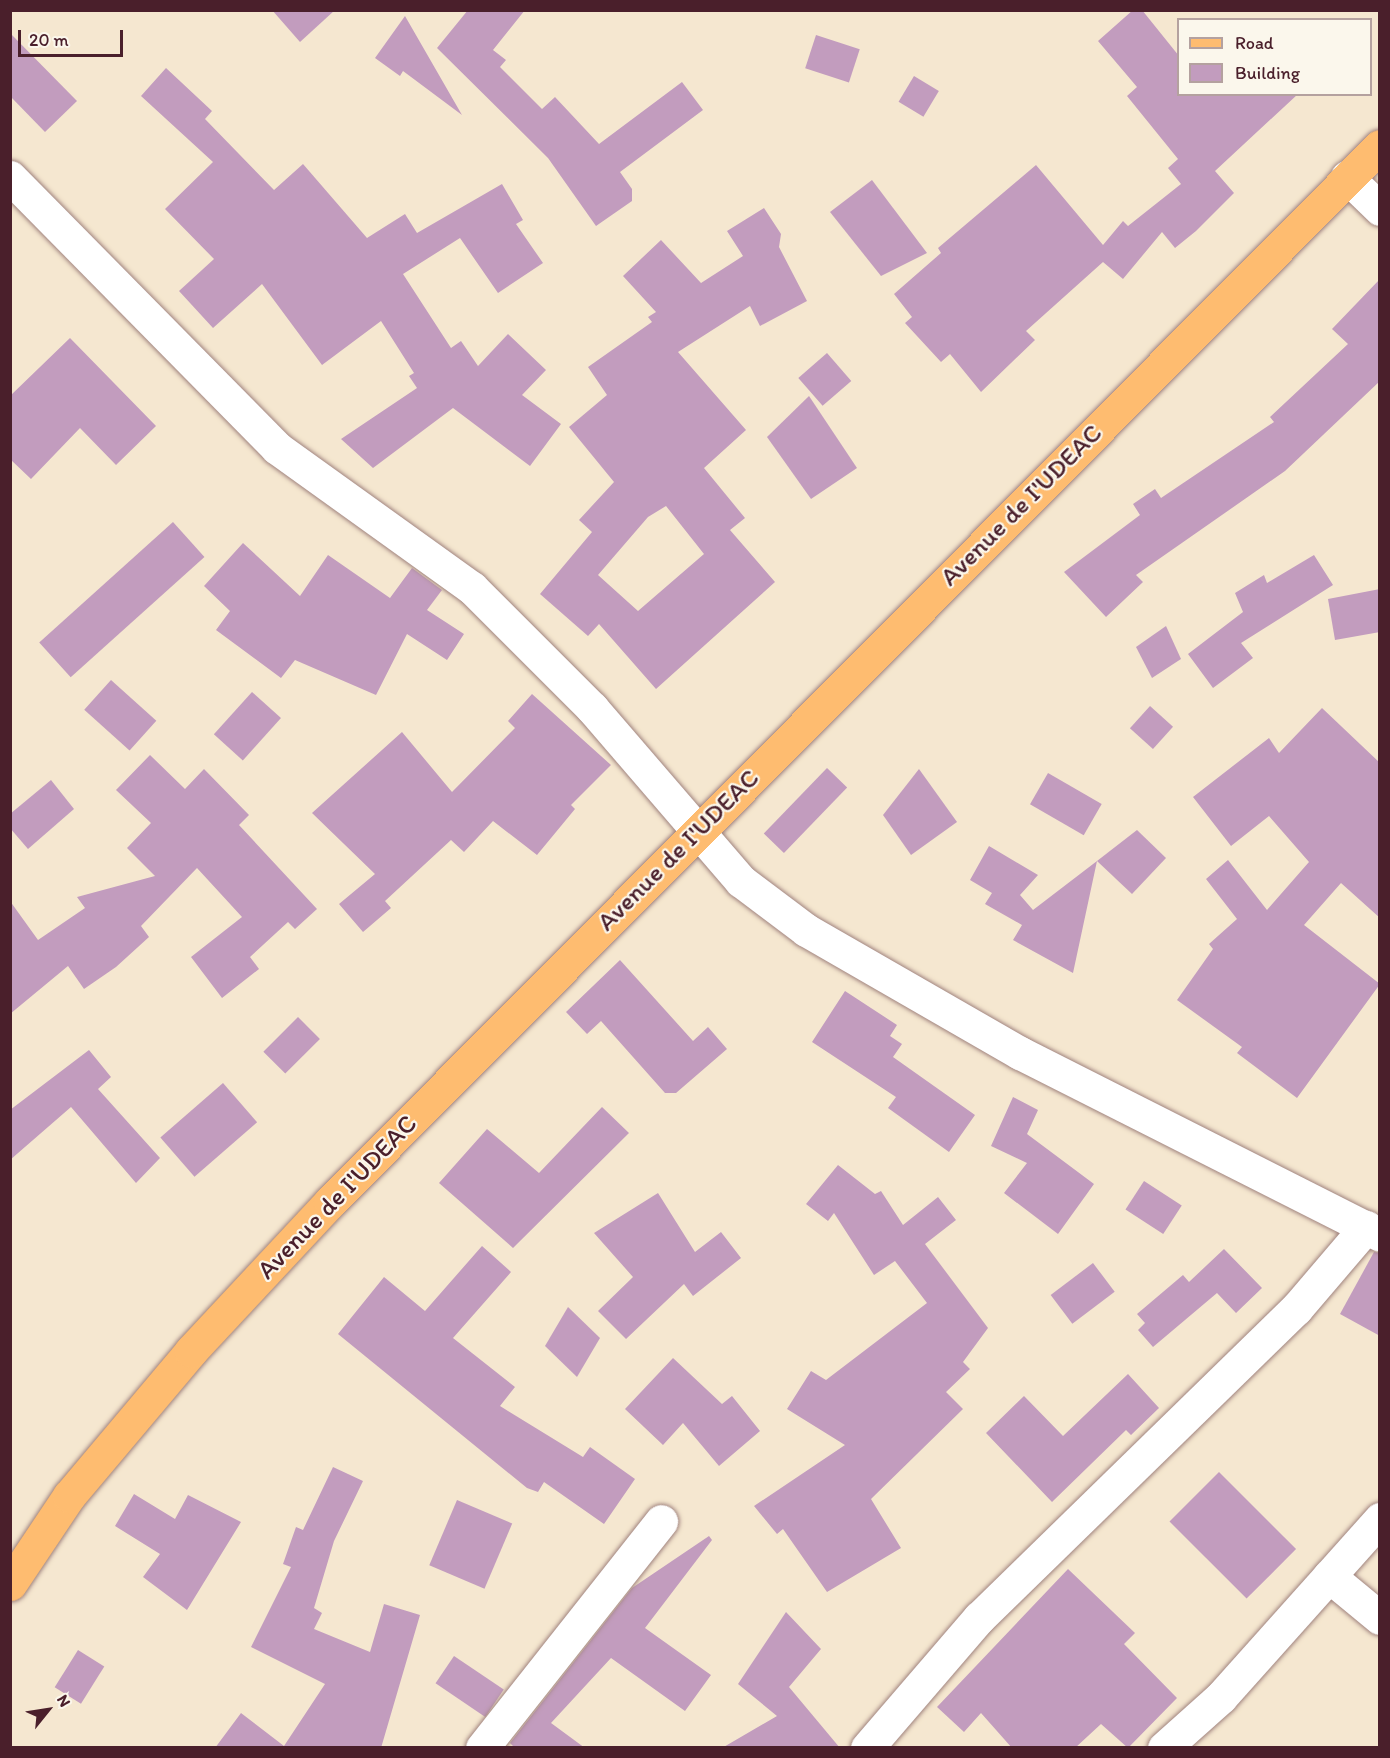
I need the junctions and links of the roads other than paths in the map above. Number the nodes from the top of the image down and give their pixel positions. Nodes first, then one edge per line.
1 (1380, 146) edge
2 (10, 177) edge
3 (1347, 177) junction
4 (1380, 208) edge
5 (696, 831) junction
6 (1373, 1231) edge
7 (1380, 1519) edge
8 (661, 1521) dead end
9 (1329, 1576) junction
10 (10, 1584) edge
11 (1380, 1618) edge
12 (482, 1748) edge
13 (867, 1748) edge
14 (1164, 1748) edge

1 - 3 main road, Avenue de I'UDEAC
2 - 5 street
3 - 4 street
3 - 5 main road, Avenue de I'UDEAC
5 - 6 street
5 - 10 main road, Avenue de I'UDEAC
6 - 13 street
7 - 9 street
8 - 12 street
9 - 11 street
9 - 14 street

